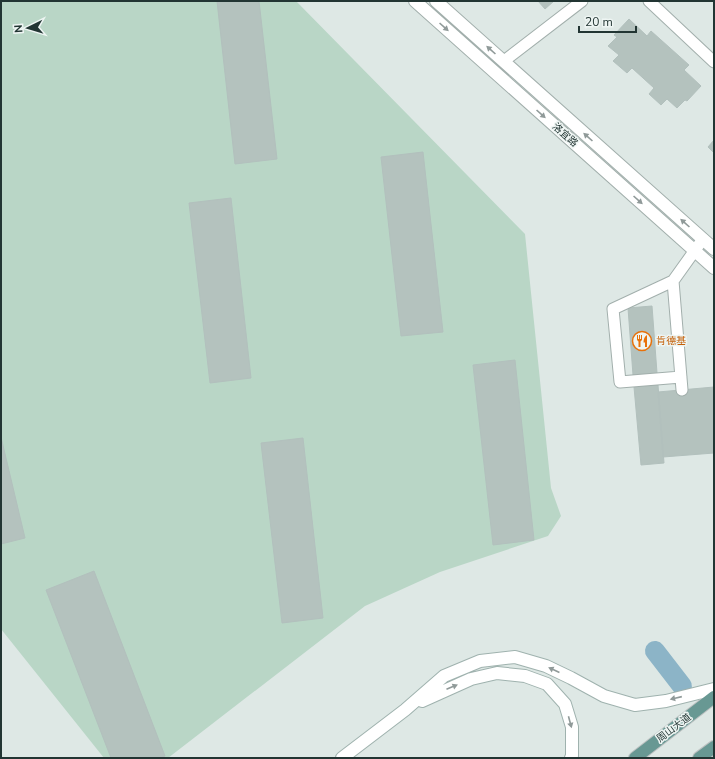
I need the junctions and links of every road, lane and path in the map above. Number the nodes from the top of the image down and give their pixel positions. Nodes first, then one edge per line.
1 (415, 1) edge
2 (436, 1) edge
3 (582, 1) edge
4 (649, 1) edge
5 (504, 61) junction
6 (714, 62) edge
7 (703, 240) junction
8 (714, 249) edge
9 (694, 251) junction
10 (714, 268) edge
11 (673, 281) junction
12 (681, 377) junction
13 (682, 390) dead end
14 (714, 689) edge
15 (714, 698) edge
16 (404, 710) junction
17 (714, 747) edge
18 (342, 758) edge
19 (571, 758) edge
20 (634, 758) edge
21 (699, 758) edge

1 -> 9 street, 洛宜路
5 -> 2 street, 洛宜路
3 - 5 lane
4 - 6 lane
7 -> 5 street, 洛宜路
7 - 8 street, 洛宜路
7 - 9 lane
9 - 10 street, 洛宜路
9 - 11 lane
11 - 12 lane
11 - 12 lane
12 - 13 lane
14 -> 16 street
15 - 20 main road, 周山大道
16 - 18 street
16 -> 19 street
17 - 21 main road

